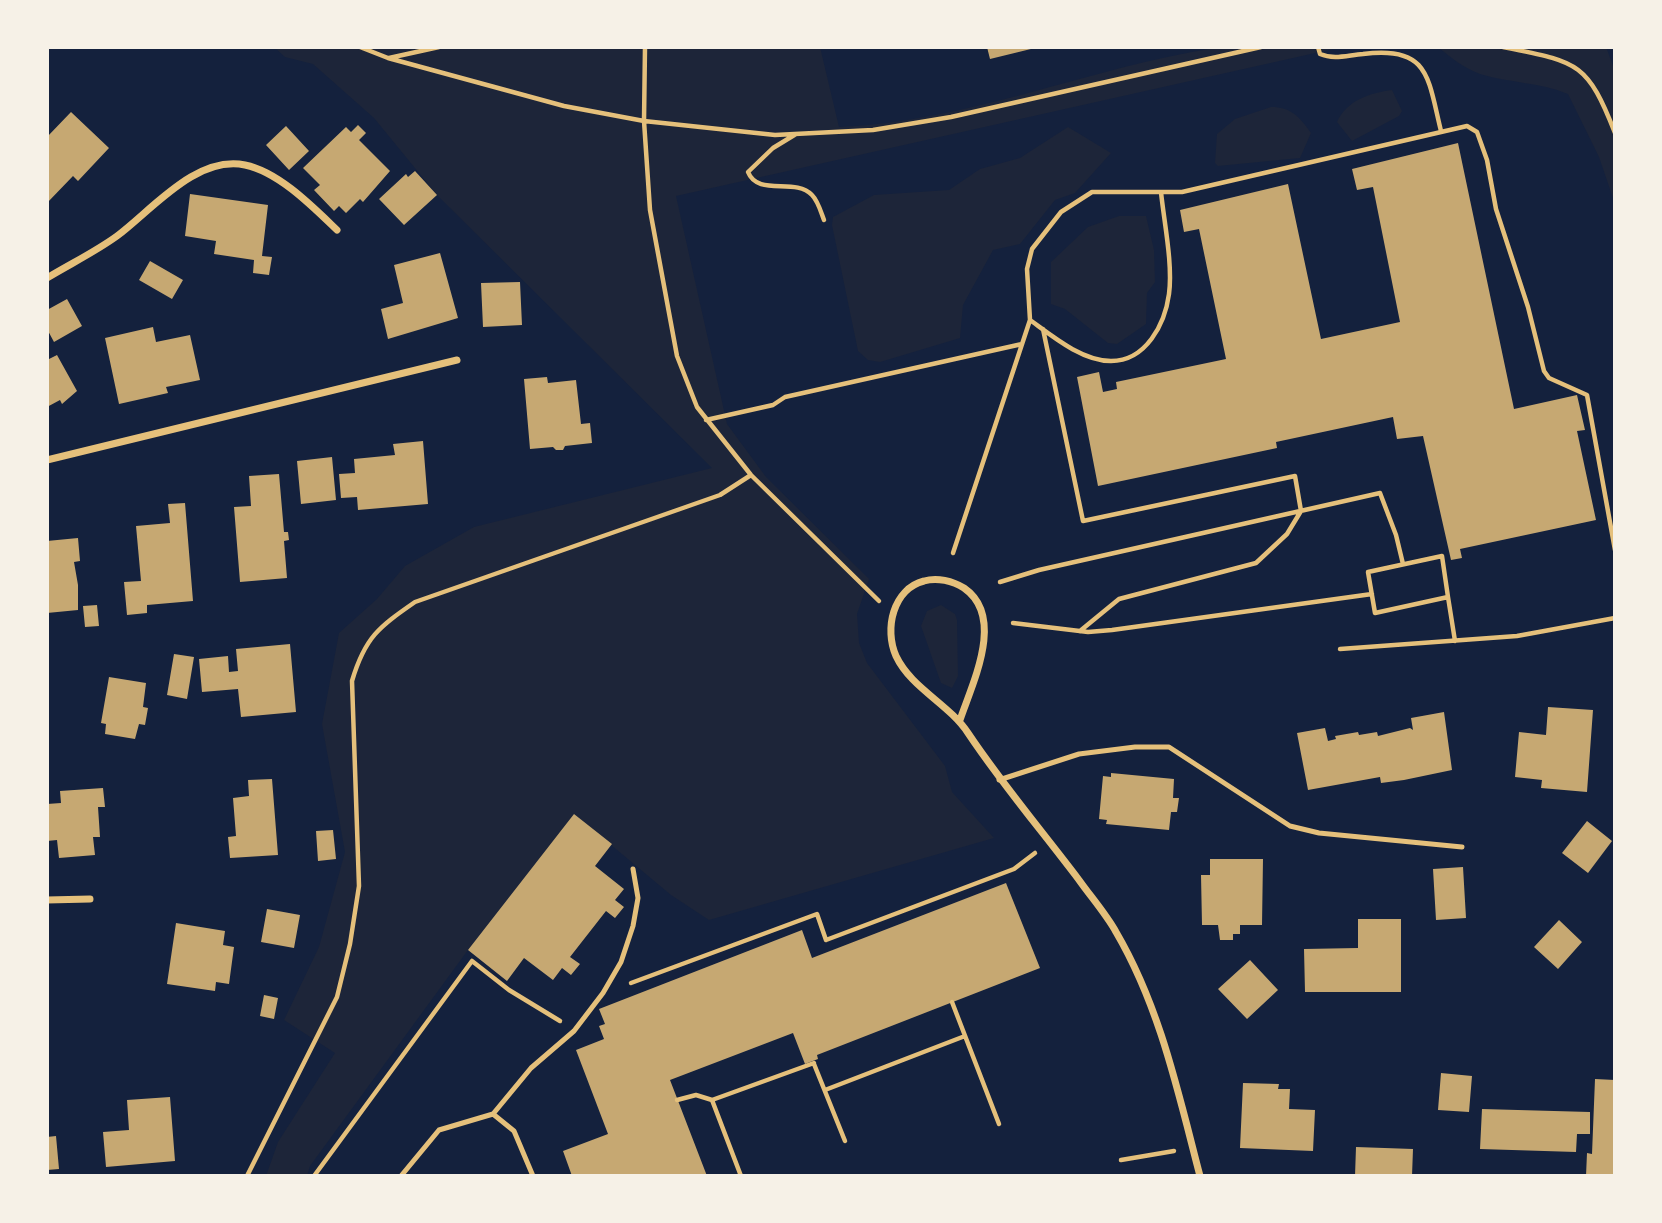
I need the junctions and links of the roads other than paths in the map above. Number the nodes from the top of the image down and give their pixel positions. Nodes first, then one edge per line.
1 (337, 230) dead end
2 (47, 278) edge
3 (457, 360) dead end
4 (47, 460) edge
5 (960, 720) junction
6 (999, 780) junction
7 (1462, 847) dead end
8 (633, 869) dead end
9 (90, 898) dead end
10 (47, 900) edge
11 (493, 1114) junction
12 (401, 1176) edge
13 (533, 1176) edge
14 (1200, 1176) edge

1 - 2 street
3 - 4 street
5 - 5 street
5 - 6 street
6 - 7 lane
6 - 14 street
8 - 11 lane
9 - 10 street
11 - 12 lane
11 - 13 lane

